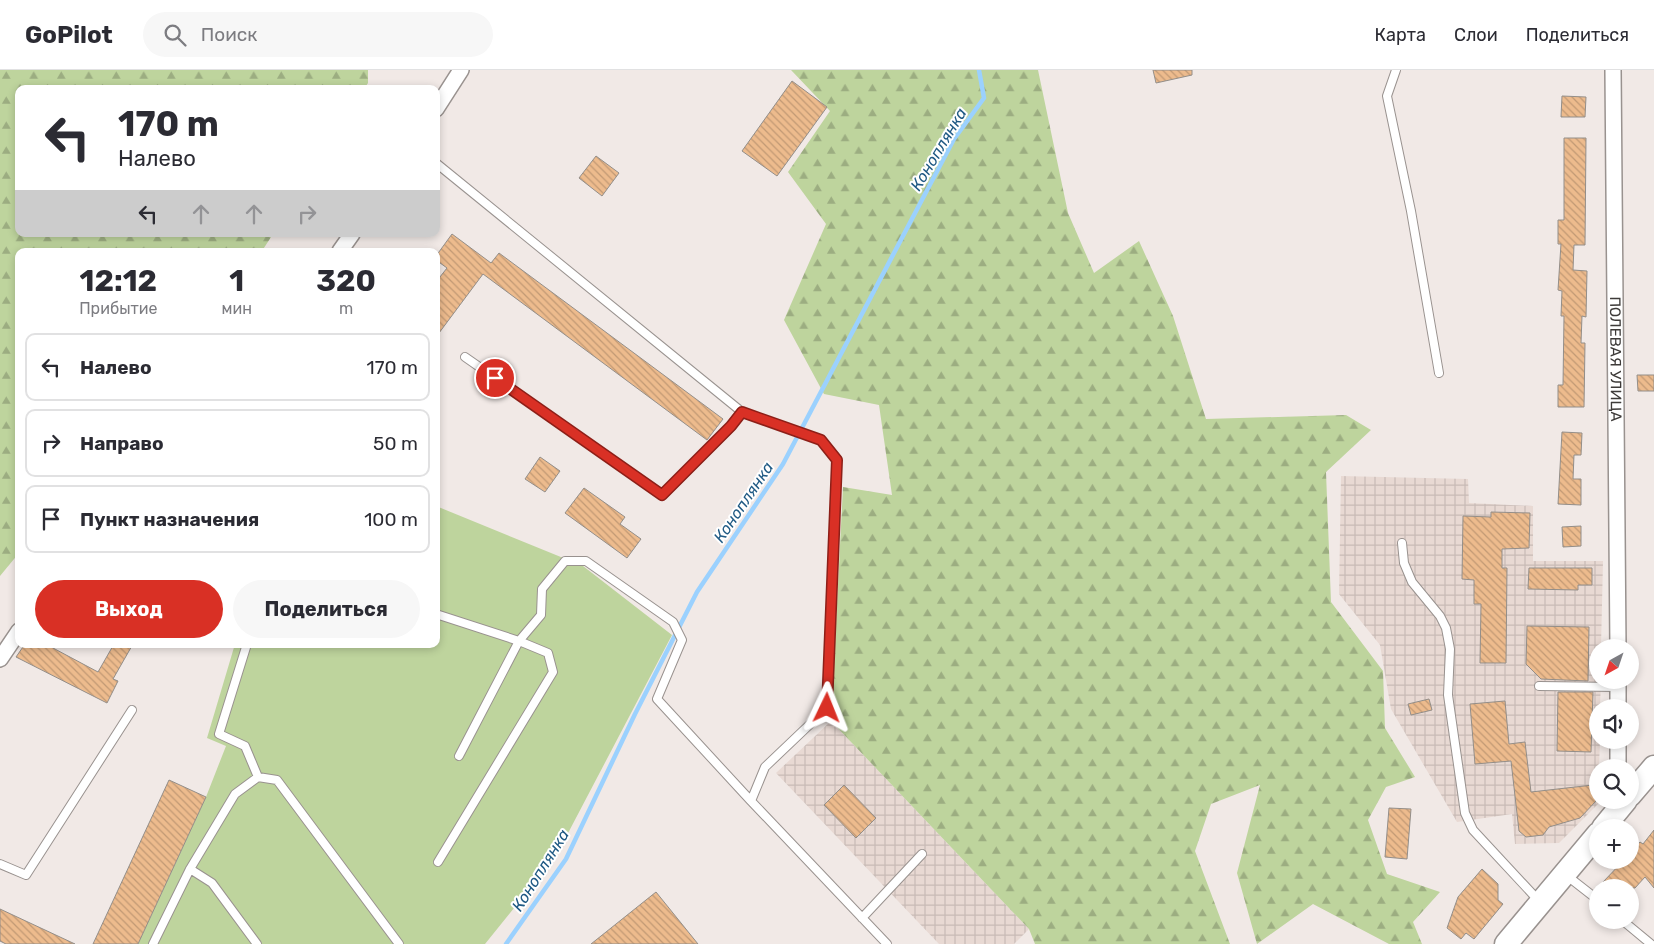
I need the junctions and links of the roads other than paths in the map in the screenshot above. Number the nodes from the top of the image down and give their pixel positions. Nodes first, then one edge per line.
1 (461, 70) edge
2 (1396, 70) edge
3 (1613, 70) edge
4 (440, 102) edge
5 (440, 166) edge
6 (350, 237) edge
7 (342, 248) edge
8 (465, 357) dead end
9 (1439, 373) dead end
10 (742, 412) junction
11 (1402, 543) dead end
12 (440, 615) edge
13 (15, 637) edge
14 (1618, 639) edge
15 (519, 641) junction
16 (246, 648) edge
17 (0, 659) edge
18 (1589, 684) edge
19 (1539, 686) dead end
20 (132, 710) dead end
21 (459, 756) dead end
22 (1654, 767) edge
23 (258, 777) junction
24 (1639, 783) edge
25 (751, 801) junction
26 (1589, 845) edge
27 (922, 854) dead end
28 (438, 862) dead end
29 (0, 864) edge
30 (190, 869) junction
31 (1565, 873) junction
32 (1589, 893) edge
33 (1540, 903) junction
34 (862, 918) junction
35 (1633, 929) edge
36 (153, 944) edge
37 (257, 944) edge
38 (399, 944) edge
39 (887, 944) edge
40 (1506, 944) edge
41 (1651, 944) edge

1 - 4 street
2 - 9 lane
3 - 14 street, ПОЛЕВАЯ УЛИЦА
5 - 10 lane
6 - 7 street
8 - 10 lane
10 - 25 lane
11 - 33 lane
12 - 15 lane
13 - 17 street
15 - 21 lane
15 - 25 lane
15 - 28 lane
16 - 23 lane
18 - 19 lane
20 - 29 lane
22 - 24 main road
23 - 30 lane
23 - 38 lane
25 - 34 lane
26 - 31 main road
27 - 34 lane
30 - 36 lane
30 - 37 lane
31 - 32 lane
31 - 33 main road
33 - 40 main road
34 - 39 lane
35 - 41 lane

